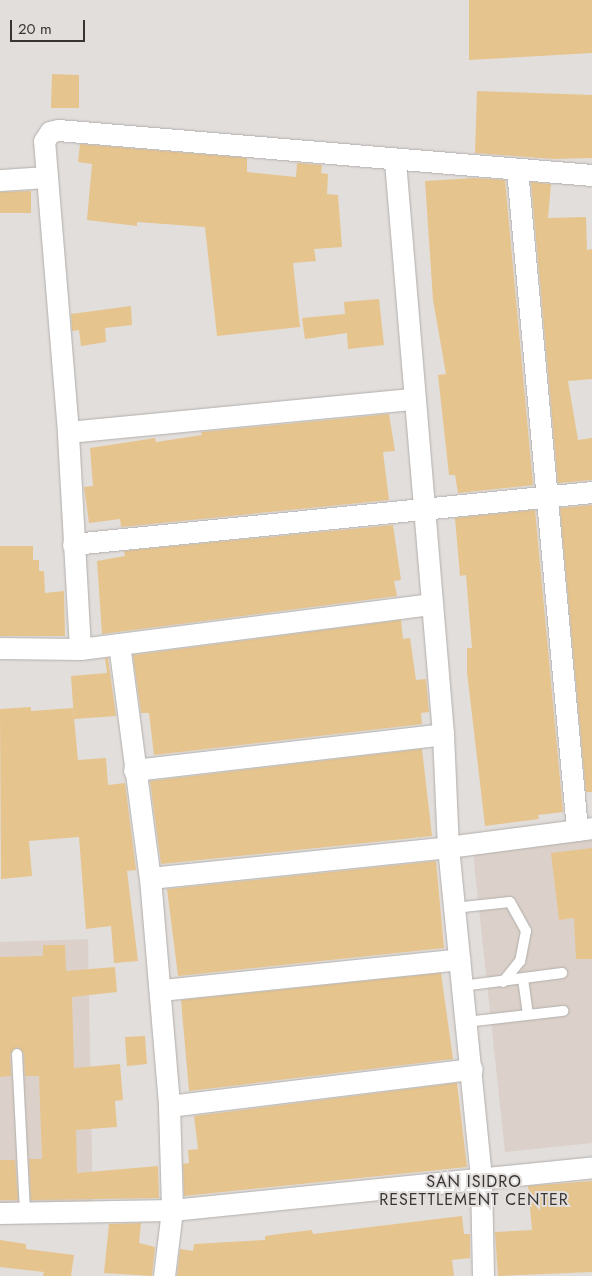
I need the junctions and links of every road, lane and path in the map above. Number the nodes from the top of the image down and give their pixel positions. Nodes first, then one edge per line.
1 (395, 161) junction
2 (517, 169) junction
3 (592, 175) edge
4 (47, 177) junction
5 (0, 180) edge
6 (413, 399) junction
7 (68, 432) junction
8 (592, 492) edge
9 (546, 495) junction
10 (422, 510) junction
11 (73, 544) junction
12 (430, 604) junction
13 (119, 644) junction
14 (0, 648) edge
15 (80, 649) junction
16 (443, 734) junction
17 (134, 770) junction
18 (585, 829) edge
19 (448, 847) junction
20 (150, 878) junction
21 (454, 908) junction
22 (459, 959) junction
23 (562, 973) dead end
24 (523, 979) junction
25 (503, 982) junction
26 (462, 986) junction
27 (161, 990) junction
28 (563, 1011) dead end
29 (528, 1014) junction
30 (466, 1022) junction
31 (17, 1054) dead end
32 (472, 1069) junction
33 (169, 1106) junction
34 (592, 1166) edge
35 (481, 1180) junction
36 (172, 1210) junction
37 (25, 1212) junction
38 (0, 1213) edge
39 (164, 1276) edge
40 (482, 1276) edge

1 - 2 street
1 - 4 street
1 - 6 street
2 - 3 street
2 - 9 street
4 - 5 street
4 - 7 street
6 - 7 street
6 - 10 street
7 - 11 street
8 - 9 street
9 - 10 street
9 - 18 street
10 - 11 street
10 - 12 street
11 - 15 street
12 - 13 street
12 - 16 street
13 - 15 street
13 - 17 street
14 - 15 street
16 - 17 street
16 - 19 street
17 - 20 street
18 - 19 street
19 - 20 street
19 - 21 street
20 - 27 street
21 - 22 street
21 - 25 lane
22 - 26 street
22 - 27 street
23 - 24 lane
24 - 25 lane
24 - 29 lane
25 - 26 lane
26 - 30 street
27 - 33 street
28 - 29 lane
29 - 30 lane
30 - 32 street
31 - 37 lane
32 - 33 street
32 - 35 street
33 - 36 street
34 - 35 street
35 - 36 street
35 - 40 street
36 - 37 street
36 - 39 street
37 - 38 street

